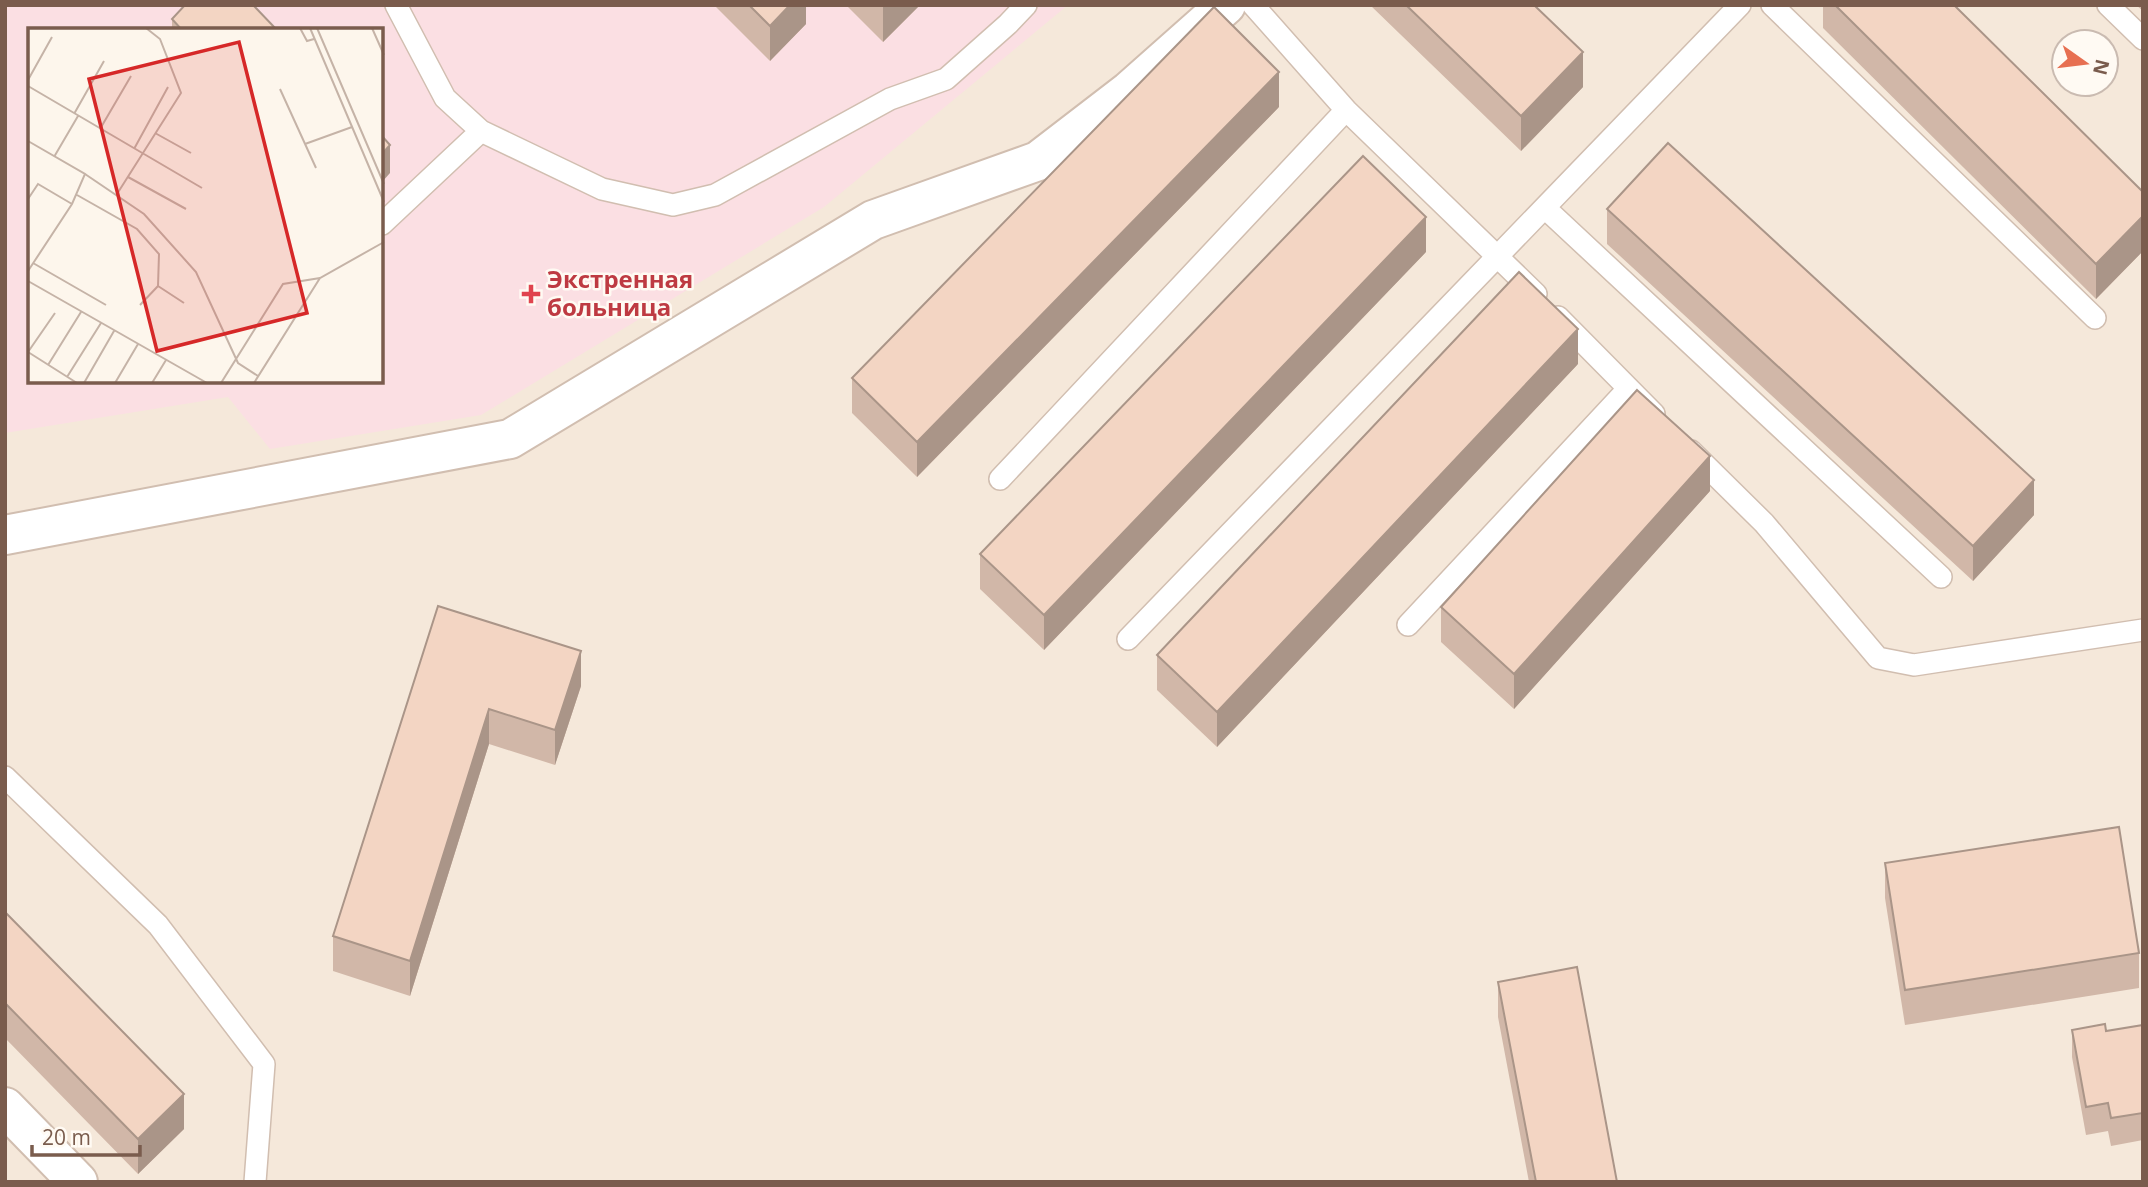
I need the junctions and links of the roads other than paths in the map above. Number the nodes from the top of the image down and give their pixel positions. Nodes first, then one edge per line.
1 (396, 5) edge
2 (1026, 5) edge
3 (1226, 5) edge
4 (1253, 5) edge
5 (1740, 5) edge
6 (1772, 5) edge
7 (2108, 5) edge
8 (2143, 39) edge
9 (1346, 110) junction
10 (481, 131) junction
11 (1545, 208) junction
12 (383, 223) edge
13 (1497, 255) junction
14 (2095, 317) dead end
15 (1629, 389) junction
16 (1000, 479) dead end
17 (5, 535) edge
18 (1941, 577) dead end
19 (1409, 625) dead end
20 (2143, 630) edge
21 (1128, 639) dead end
22 (5, 777) edge
23 (5, 1107) edge
24 (78, 1182) edge
25 (255, 1182) edge

1 - 10 lane
2 - 10 lane
3 - 17 street
4 - 9 lane
5 - 11 lane
6 - 14 lane
7 - 8 lane
9 - 13 lane
9 - 16 lane
10 - 12 lane
11 - 13 lane
11 - 18 lane
13 - 15 lane
13 - 21 lane
15 - 19 lane
15 - 20 lane
22 - 25 lane
23 - 24 street

